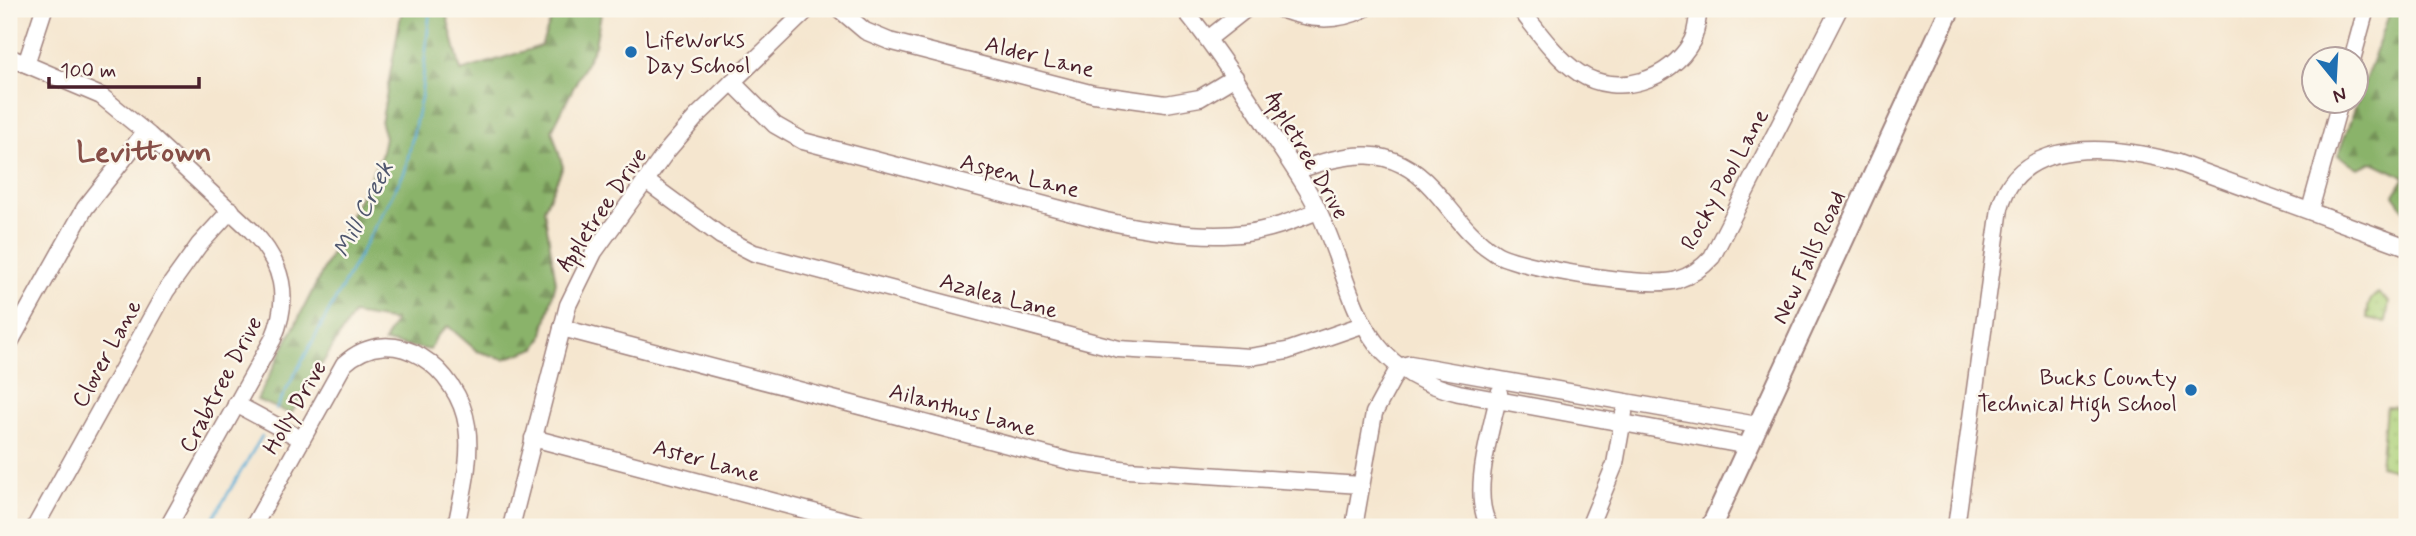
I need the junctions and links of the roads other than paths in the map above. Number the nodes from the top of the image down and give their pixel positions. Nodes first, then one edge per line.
1 (44, 9) edge
2 (808, 9) edge
3 (839, 9) edge
4 (1184, 9) edge
5 (1246, 9) edge
6 (1280, 9) edge
7 (1364, 9) edge
8 (1520, 9) edge
9 (1699, 9) edge
10 (1839, 9) edge
11 (1950, 9) edge
12 (2366, 9) edge
13 (1209, 39) junction
14 (2356, 46) edge
15 (9, 57) edge
16 (26, 64) junction
17 (1235, 77) junction
18 (732, 82) junction
19 (2336, 116) edge
20 (145, 132) junction
21 (1296, 171) junction
22 (646, 180) junction
23 (231, 210) junction
24 (2310, 210) junction
25 (1318, 211) junction
26 (2407, 247) edge
27 (1362, 325) junction
28 (562, 328) junction
29 (9, 344) edge
30 (1399, 367) junction
31 (1501, 380) junction
32 (1497, 400) junction
33 (1626, 402) junction
34 (236, 404) junction
35 (1623, 422) junction
36 (1757, 425) junction
37 (533, 438) junction
38 (301, 439) junction
39 (1748, 446) junction
40 (1361, 485) junction
41 (35, 527) edge
42 (168, 527) edge
43 (253, 527) edge
44 (456, 527) edge
45 (511, 527) edge
46 (870, 527) edge
47 (1354, 527) edge
48 (1490, 527) edge
49 (1589, 527) edge
50 (1711, 527) edge
51 (1956, 527) edge

1 - 16 street
2 - 18 street, Appletree Drive
3 - 17 street, Alder Lane
4 - 13 street, Appletree Drive
5 - 13 street
6 - 7 street
8 - 9 street
10 - 21 street, Rocky Pool Lane
11 - 36 main road, New Falls Road
12 - 14 street
13 - 17 street, Appletree Drive
15 - 16 street, Crabtree Drive
16 - 20 street, Crabtree Drive
17 - 21 street, Appletree Drive
18 - 22 street, Appletree Drive
18 - 25 street, Aspen Lane
19 - 24 street
20 - 23 street, Crabtree Drive
20 - 29 street
21 - 25 street, Appletree Drive
22 - 27 street, Azalea Lane
22 - 28 street, Appletree Drive
23 - 34 street, Crabtree Drive
23 - 41 street, Clover Lane
24 - 26 street
24 - 51 street
25 - 27 street, Appletree Drive
27 - 30 street, Appletree Drive
28 - 37 street, Appletree Drive
28 - 40 street, Ailanthus Lane
30 - 31 street
30 - 32 street, Appletree Drive
30 - 40 street
31 - 32 street
31 - 33 street
32 - 35 street, Appletree Drive
32 - 48 street
33 - 35 street
33 - 36 street
34 - 38 street
34 - 42 street, Crabtree Drive
35 - 39 street, Appletree Drive
35 - 49 street
36 - 39 main road, New Falls Road
37 - 45 street, Appletree Drive
37 - 46 street, Aster Lane
38 - 43 street, Holly Drive
38 - 44 street, Holly Drive
39 - 50 main road, New Falls Road
40 - 47 street

